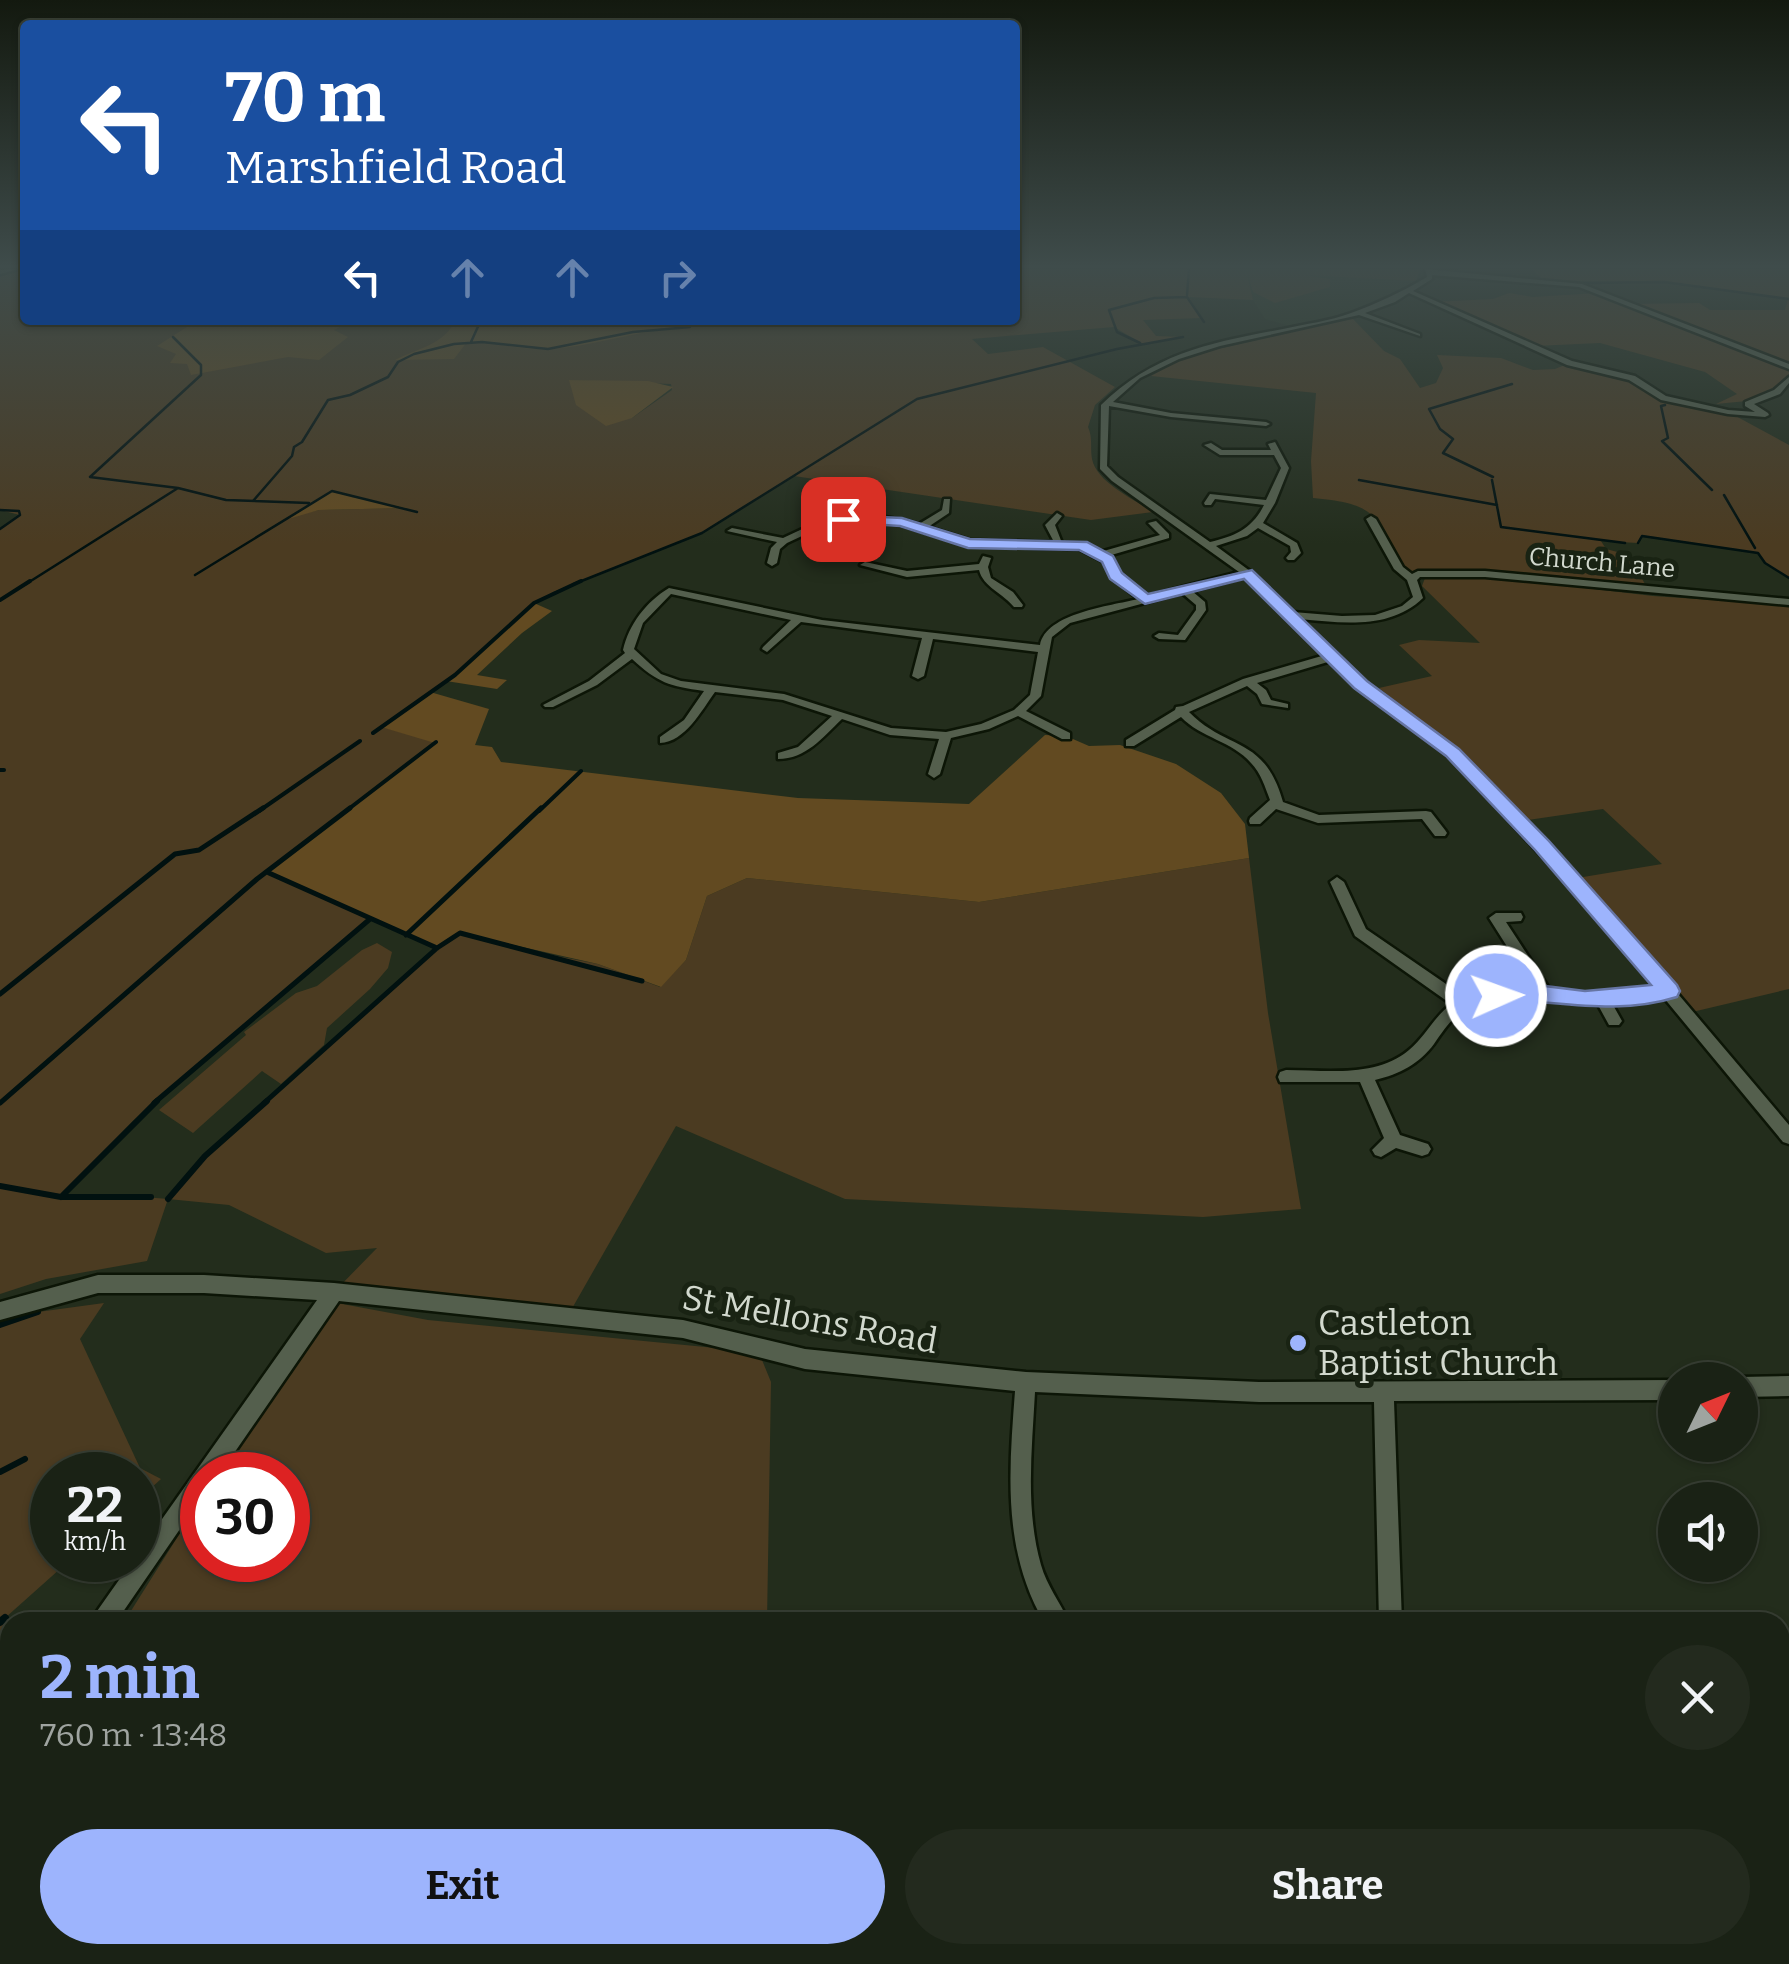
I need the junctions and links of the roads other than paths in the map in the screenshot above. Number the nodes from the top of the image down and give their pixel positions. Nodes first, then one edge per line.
1 (1169, 361) edge
2 (1565, 361) edge
3 (1789, 379) edge
4 (1106, 403) junction
5 (1266, 424) dead end
6 (1208, 444) dead end
7 (1258, 488) dead end
8 (1272, 491) junction
9 (818, 496) dead end
10 (1210, 500) dead end
11 (1271, 503) junction
12 (950, 508) dead end
13 (843, 519) junction
14 (1371, 519) dead end
15 (1153, 523) dead end
16 (1038, 524) dead end
17 (1258, 524) junction
18 (920, 528) junction
19 (732, 532) dead end
20 (784, 541) junction
21 (1058, 542) junction
22 (990, 545) junction
23 (1210, 545) junction
24 (1310, 547) dead end
25 (1101, 555) junction
26 (772, 564) dead end
27 (866, 565) dead end
28 (983, 567) junction
29 (1247, 574) junction
30 (1412, 580) junction
31 (1186, 591) junction
32 (1145, 600) junction
33 (1789, 602) edge
34 (1018, 604) dead end
35 (1292, 615) junction
36 (799, 618) junction
37 (1159, 636) dead end
38 (928, 637) junction
39 (767, 649) dead end
40 (1043, 649) junction
41 (630, 655) junction
42 (1332, 657) junction
43 (918, 676) dead end
44 (1247, 681) junction
45 (712, 688) junction
46 (1274, 698) dead end
47 (550, 704) dead end
48 (1180, 709) junction
49 (1018, 712) junction
50 (841, 714) junction
51 (946, 736) junction
52 (1066, 736) dead end
53 (664, 740) dead end
54 (1130, 743) dead end
55 (782, 756) dead end
56 (934, 774) dead end
57 (1276, 804) junction
58 (1256, 821) dead end
59 (1440, 833) dead end
60 (1337, 882) dead end
61 (1516, 917) dead end
62 (1669, 991) junction
63 (1546, 995) junction
64 (1603, 999) junction
65 (1463, 1004) junction
66 (1614, 1022) dead end
67 (1365, 1075) junction
68 (1286, 1077) dead end
69 (1789, 1137) edge
70 (1422, 1149) dead end
71 (334, 1292) junction
72 (0, 1311) edge
73 (1026, 1382) junction
74 (1789, 1386) edge
75 (1758, 1387) edge
76 (1658, 1390) edge
77 (1384, 1391) junction
78 (222, 1452) edge
79 (180, 1511) edge
80 (109, 1612) edge
81 (1051, 1612) edge
82 (1390, 1612) edge

1 - 4 street
2 - 3 street
4 - 5 street
4 - 23 street
6 - 8 street
7 - 8 street
8 - 11 street
9 - 13 street
10 - 11 street
11 - 17 street
12 - 18 street
13 - 18 street
13 - 20 street
14 - 30 street
15 - 25 street
16 - 21 street
17 - 23 street
17 - 24 street
18 - 22 street
19 - 20 street
20 - 26 street
21 - 22 street
21 - 25 street
22 - 28 street
23 - 29 street
25 - 32 street
27 - 28 street
28 - 34 street
29 - 31 street
29 - 35 street
30 - 33 street, Church Lane
30 - 35 street
31 - 32 street
31 - 37 street
32 - 40 street
35 - 42 street
36 - 38 street
36 - 39 street
36 - 41 street
38 - 40 street
38 - 43 street
40 - 49 street
41 - 45 street
41 - 47 street
42 - 44 street
42 - 62 street
44 - 46 street
44 - 48 street
45 - 50 street
45 - 53 street
48 - 54 street
48 - 57 street
49 - 51 street
49 - 52 street
50 - 51 street
50 - 55 street
51 - 56 street
57 - 58 street
57 - 59 street
60 - 65 street
61 - 63 street
62 - 64 street
62 - 69 street
63 - 64 street
63 - 65 street
64 - 66 street
65 - 67 street
67 - 68 street
67 - 70 street
71 - 72 street, St Mellons Road
71 - 73 street, St Mellons Road
71 - 78 street
73 - 77 street, St Mellons Road
73 - 81 street
74 - 75 street
76 - 77 street, St Mellons Road
77 - 82 street
79 - 80 street

